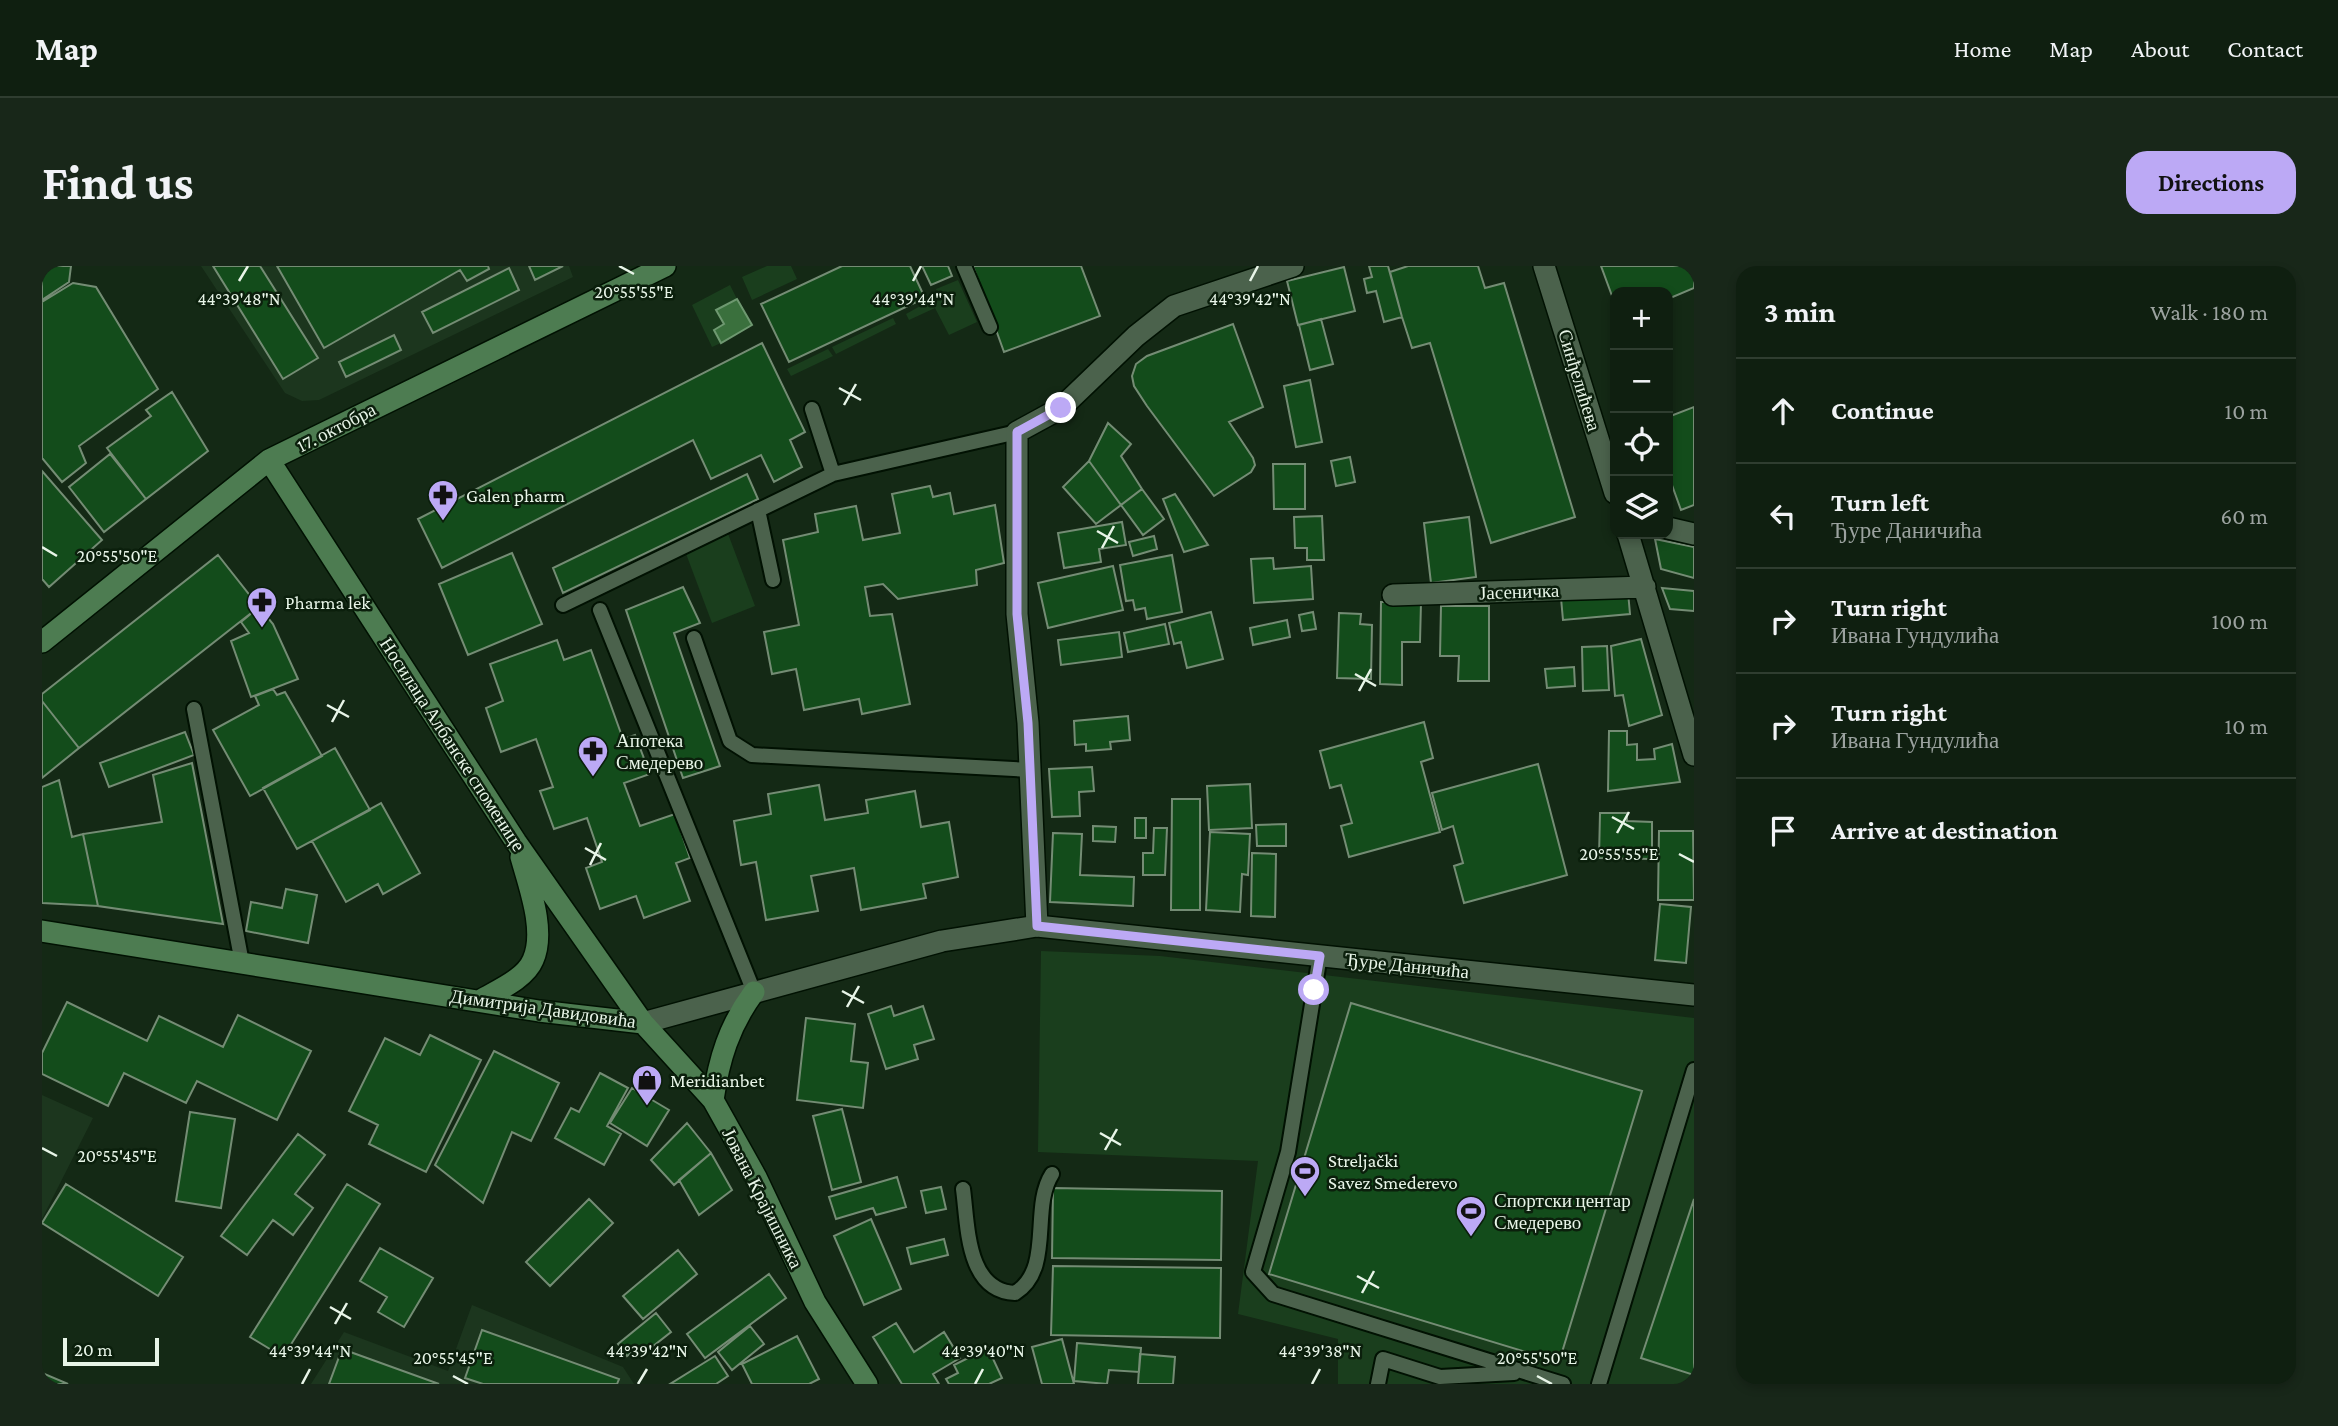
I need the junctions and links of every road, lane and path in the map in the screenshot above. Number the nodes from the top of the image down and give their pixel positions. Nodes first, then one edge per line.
1 (665, 266) edge
2 (964, 266) edge
3 (1293, 266) edge
4 (1544, 266) edge
5 (990, 327) dead end
6 (813, 409) dead end
7 (1017, 432) junction
8 (269, 460) junction
9 (833, 474) junction
10 (1610, 477) edge
11 (758, 510) junction
12 (1673, 529) edge
13 (1694, 534) edge
14 (1630, 539) edge
15 (774, 580) dead end
16 (1644, 587) junction
17 (1393, 595) dead end
18 (563, 605) dead end
19 (600, 610) dead end
20 (694, 638) dead end
21 (42, 642) edge
22 (194, 709) dead end
23 (1694, 755) edge
24 (1030, 770) junction
25 (516, 842) junction
26 (1037, 926) junction
27 (42, 931) edge
28 (1320, 956) junction
29 (242, 963) junction
30 (754, 992) junction
31 (1694, 995) edge
32 (481, 1000) junction
33 (643, 1023) junction
34 (1694, 1070) edge
35 (713, 1100) junction
36 (1052, 1174) dead end
37 (963, 1189) dead end
38 (1527, 1373) junction
39 (867, 1384) edge
40 (1378, 1384) edge
41 (1563, 1384) edge
42 (1599, 1384) edge

1 - 8 main road, 17. октобра
2 - 5 lane
3 - 7 street
4 - 10 street, Синђелићева
6 - 9 lane
7 - 9 lane
7 - 24 street
8 - 21 main road, 17. октобра
8 - 25 main road, Носилаца Албанске споменице
9 - 11 lane
11 - 15 lane
11 - 18 lane
12 - 13 street
14 - 16 street
16 - 17 street, Јасеничка
16 - 23 street
19 - 30 lane
20 - 24 lane
22 - 29 lane
24 - 26 street
25 - 32 main road
25 - 33 main road, Носилаца Албанске споменице
26 - 28 street, Ђуре Даничића
26 - 30 street, Димитрија Давидовића
27 - 29 main road, Димитрија Давидовића
28 - 31 street, Ђуре Даничића
28 - 38 lane
29 - 32 main road, Димитрија Давидовића
30 - 33 street, Димитрија Давидовића
30 - 35 main road
32 - 33 main road, Димитрија Давидовића
33 - 35 main road, Јована Крајишника
34 - 42 lane
35 - 39 main road, Јована Крајишника
36 - 37 lane
38 - 40 lane
38 - 41 lane

